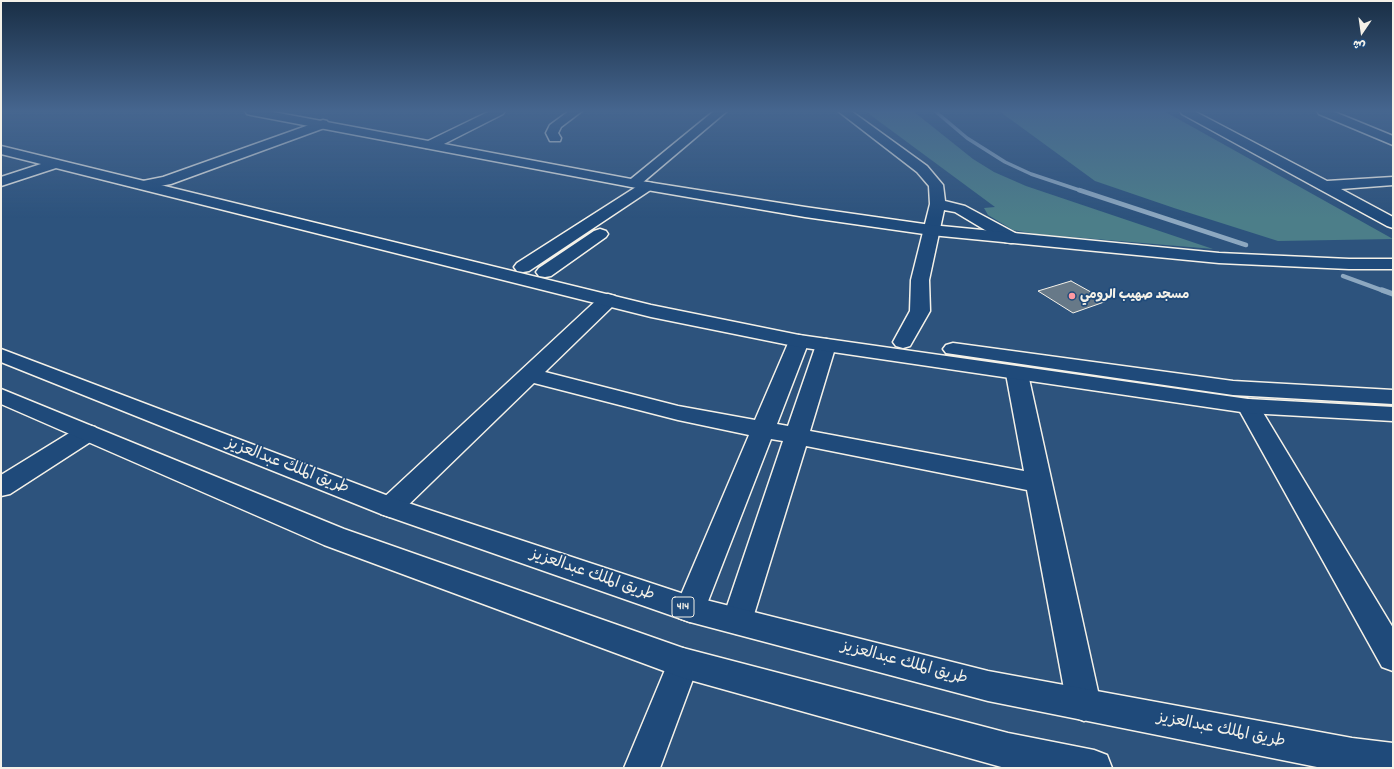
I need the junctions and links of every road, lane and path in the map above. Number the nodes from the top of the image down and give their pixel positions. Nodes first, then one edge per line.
1 (18, 147) edge
2 (250, 147) edge
3 (441, 147) edge
4 (681, 147) edge
5 (892, 147) edge
6 (1252, 147) edge
7 (1, 150) edge
8 (56, 160) junction
9 (1, 176) edge
10 (154, 181) junction
11 (1393, 181) edge
12 (1, 182) edge
13 (640, 184) junction
14 (1324, 186) junction
15 (665, 189) junction
16 (938, 204) junction
17 (1393, 224) edge
18 (931, 230) junction
19 (1011, 238) junction
20 (1393, 264) edge
21 (523, 267) junction
22 (545, 272) junction
23 (608, 300) junction
24 (799, 341) junction
25 (903, 342) junction
26 (826, 345) junction
27 (1, 355) edge
28 (1018, 374) junction
29 (529, 375) junction
30 (1, 396) edge
31 (1393, 397) edge
32 (1248, 406) junction
33 (1393, 414) edge
34 (763, 430) junction
35 (87, 433) junction
36 (797, 436) junction
37 (1039, 482) junction
38 (1, 487) edge
39 (390, 507) junction
40 (690, 609) junction
41 (737, 621) junction
42 (1393, 657) edge
43 (683, 663) junction
44 (1084, 705) junction
45 (1393, 761) edge
46 (642, 768) edge
47 (1094, 768) edge

1 - 8 main road
2 - 10 main road
3 - 13 main road
4 - 13 main road
5 - 16 main road
6 - 14 main road
7 - 8 main road
8 - 9 main road
8 - 10 main road
8 - 12 main road
10 - 21 main road
10 - 23 main road
11 - 14 main road
13 - 15 main road
13 - 21 main road
14 - 17 main road
15 - 18 main road
15 - 22 main road
16 - 18 main road
16 - 19 main road
18 - 19 main road
18 - 25 main road
19 - 20 main road
21 - 22 main road
22 - 25 main road
23 - 24 main road
23 - 29 main road
24 - 26 main road
24 - 34 main road
25 - 31 main road
26 - 28 main road
26 - 36 main road
27 - 39 main road, طريق الملك عبدالعزيز / 414
28 - 32 main road
28 - 37 main road
29 - 34 main road
29 - 39 main road
30 - 35 main road
32 - 33 main road
32 - 42 main road
34 - 36 main road
34 - 40 main road
35 - 38 main road
35 - 43 main road
36 - 37 main road
36 - 41 main road
37 - 44 main road
39 - 40 main road, طريق الملك عبدالعزيز / 414
40 - 41 main road, طريق الملك عبدالعزيز / 414
41 - 44 main road, طريق الملك عبدالعزيز / 414
43 - 46 main road
43 - 47 main road
44 - 45 main road, طريق الملك عبدالعزيز / 414

